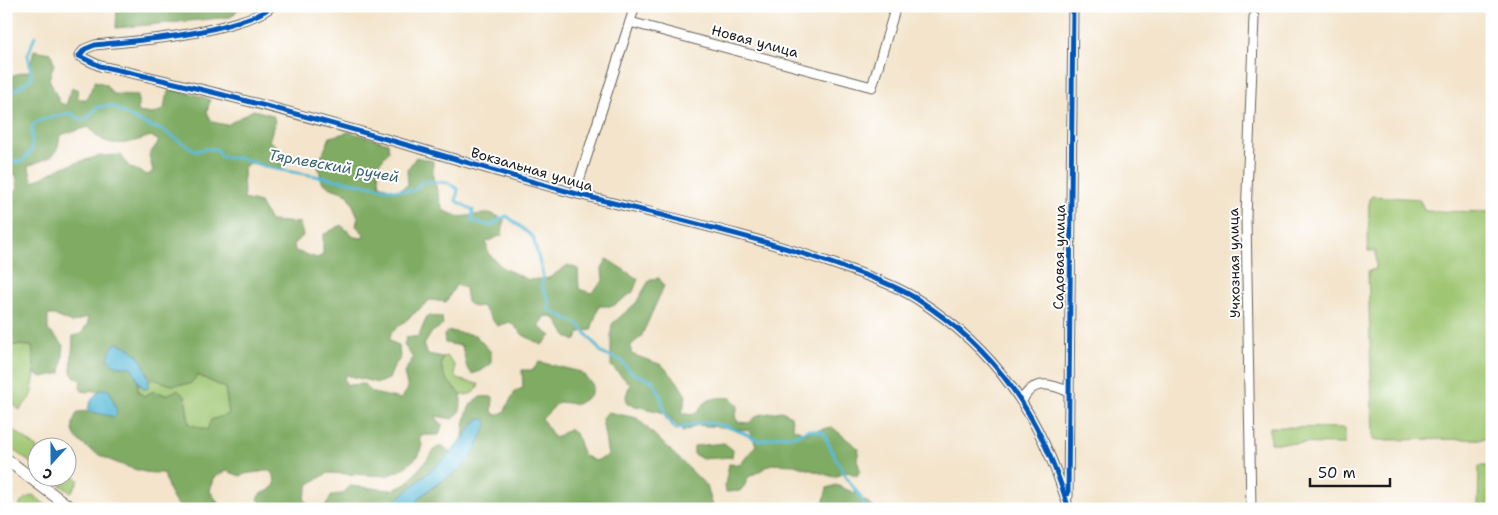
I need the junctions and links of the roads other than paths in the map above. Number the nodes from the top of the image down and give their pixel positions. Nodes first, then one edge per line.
1 (272, 6) edge
2 (635, 6) edge
3 (896, 6) edge
4 (1073, 6) edge
5 (1254, 17) dead end
6 (630, 22) junction
7 (575, 193) junction
8 (1068, 392) junction
9 (1022, 401) junction
10 (6, 459) edge
11 (1068, 508) edge
12 (72, 509) edge
13 (1251, 509) edge

1 - 7 street, Вокзальная улица
2 - 6 street
3 - 6 street, Новая улица
4 - 8 street, Садовая улица
5 - 13 street, Учхозная улица
6 - 7 street
7 - 9 street, Вокзальная улица
8 - 9 street
8 - 11 street, Садовая улица
9 - 11 street, Вокзальная улица
10 - 12 street

